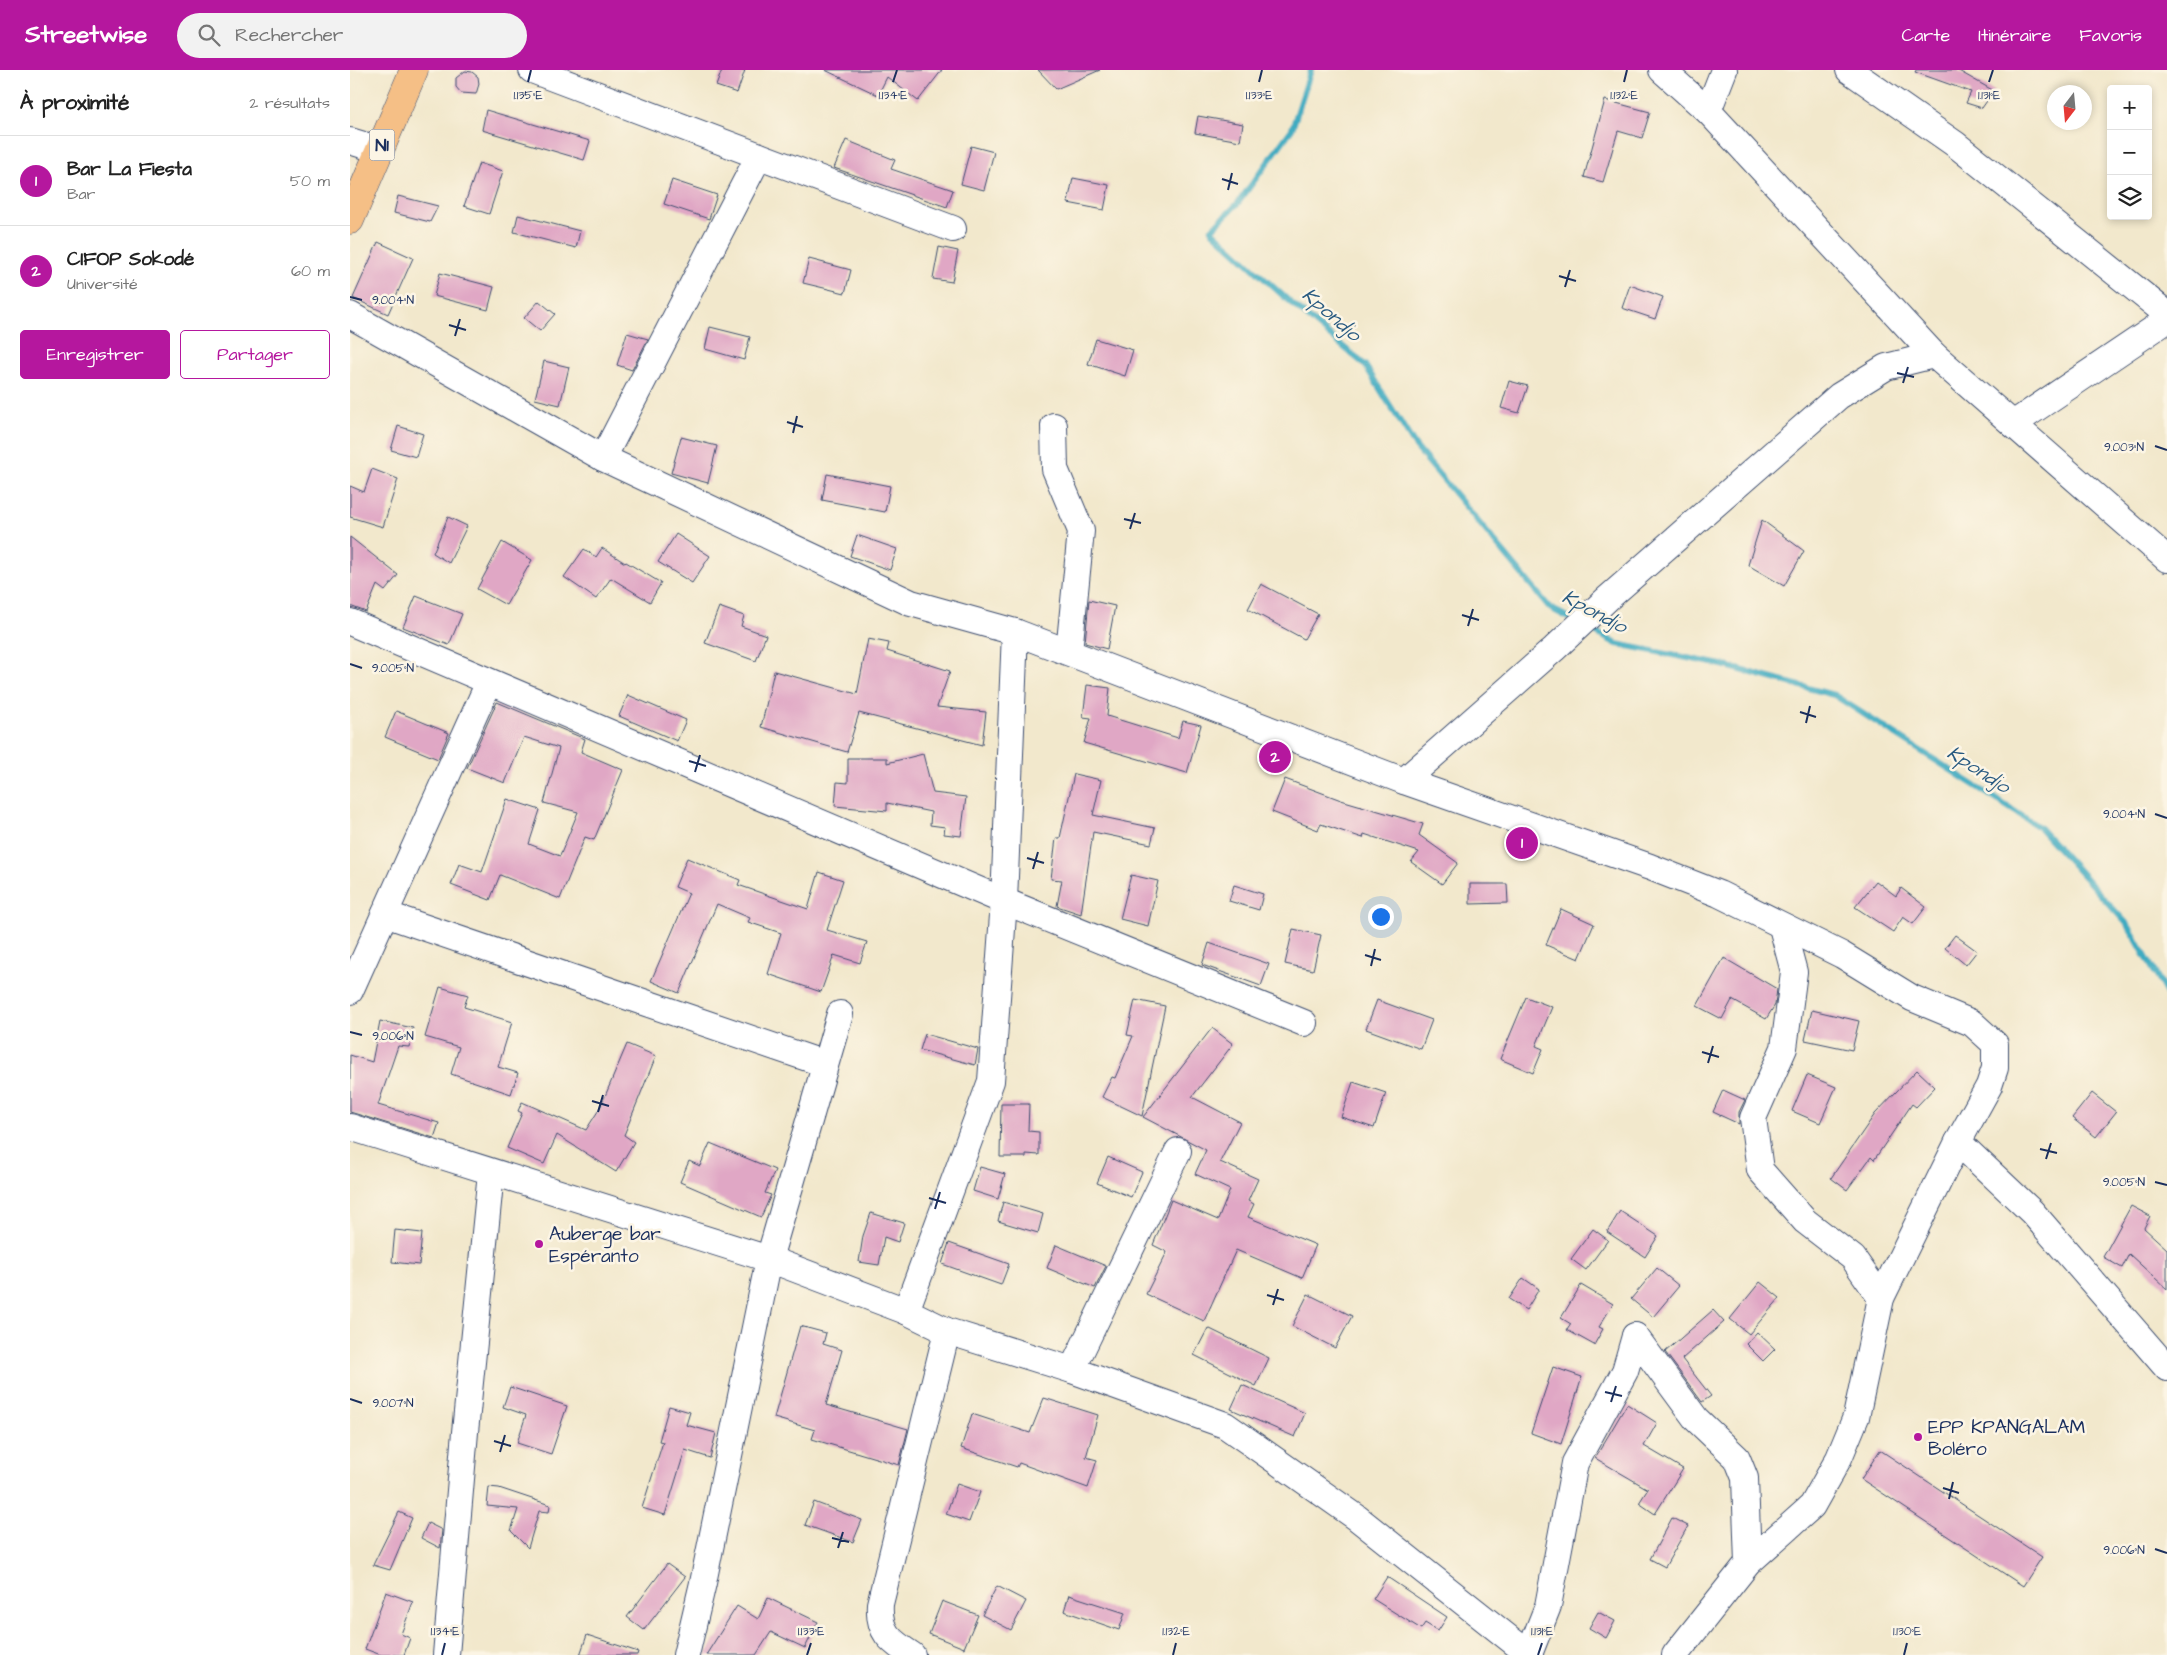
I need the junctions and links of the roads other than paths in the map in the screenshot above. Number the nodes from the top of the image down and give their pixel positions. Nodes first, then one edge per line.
1 (414, 70) edge
2 (532, 70) edge
3 (1662, 70) edge
4 (1724, 70) edge
5 (1849, 70) edge
6 (1708, 111) junction
7 (350, 141) edge
8 (380, 150) junction
9 (759, 156) junction
10 (350, 220) edge
11 (953, 228) dead end
12 (2167, 314) edge
13 (350, 315) edge
14 (2167, 320) edge
15 (1934, 355) junction
16 (2013, 424) junction
17 (1054, 426) dead end
18 (603, 458) junction
19 (2167, 559) edge
20 (350, 622) edge
21 (1015, 632) junction
22 (1069, 652) junction
23 (489, 682) junction
24 (1404, 781) junction
25 (1004, 901) junction
26 (385, 914) junction
27 (1782, 927) junction
28 (350, 991) edge
29 (840, 1014) dead end
30 (1304, 1023) dead end
31 (825, 1064) junction
32 (350, 1127) edge
33 (1958, 1142) junction
34 (1178, 1151) dead end
35 (491, 1172) junction
36 (769, 1259) junction
37 (1881, 1298) junction
38 (906, 1311) junction
39 (947, 1331) junction
40 (2167, 1368) edge
41 (1072, 1370) junction
42 (1748, 1563) junction
43 (446, 1655) edge
44 (686, 1655) edge
45 (912, 1655) edge
46 (1530, 1655) edge
47 (1674, 1655) edge

1 - 8 highway, N1
2 - 9 street
3 - 6 street
4 - 6 street
5 - 12 street
6 - 15 street
7 - 8 street
8 - 10 highway, N1
9 - 11 street
9 - 18 street
13 - 18 street
14 - 16 street
15 - 16 street
15 - 24 street
16 - 19 street
17 - 22 street
18 - 21 street
20 - 23 street
21 - 22 street
21 - 25 street
22 - 24 street
23 - 25 street
23 - 26 street
24 - 27 street
25 - 30 street
25 - 38 street
26 - 28 street
26 - 31 street
27 - 33 street
27 - 37 street
29 - 31 street
31 - 36 street
32 - 35 street
33 - 37 street
33 - 40 street
34 - 41 street
35 - 36 street
35 - 43 street
36 - 38 street
36 - 44 street
37 - 42 street
38 - 39 street
39 - 41 street
39 - 45 street
41 - 46 street
42 - 46 street
42 - 47 street

